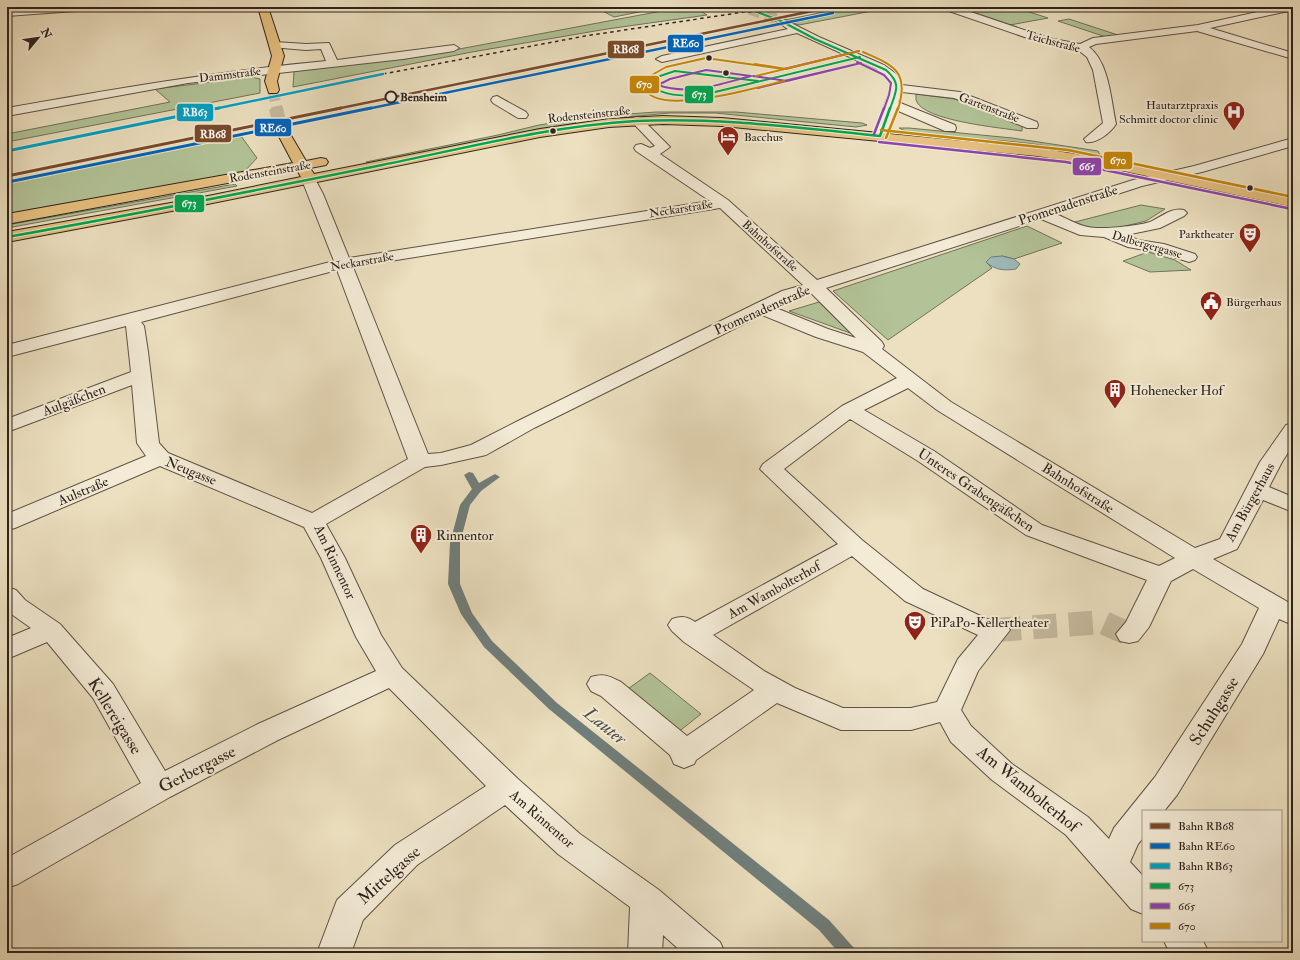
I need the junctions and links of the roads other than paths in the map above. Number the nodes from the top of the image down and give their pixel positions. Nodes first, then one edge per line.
1 (89, 7) edge
2 (263, 7) edge
3 (947, 7) edge
4 (1293, 7) edge
5 (48, 9) edge
6 (7, 13) edge
7 (781, 21) tunnel mouth
8 (1198, 28) junction
9 (798, 30) junction
10 (275, 45) junction
11 (1081, 47) junction
12 (454, 48) dead end
13 (1293, 56) edge
14 (332, 64) junction
15 (687, 68) dead end
16 (276, 69) junction
17 (897, 88) junction
18 (273, 90) tunnel mouth
19 (497, 100) dead end
20 (893, 104) junction
21 (718, 109) dead end
22 (7, 112) edge
23 (522, 115) dead end
24 (590, 119) junction
25 (869, 120) dead end
26 (637, 121) junction
27 (885, 121) junction
28 (1032, 125) dead end
29 (280, 127) tunnel mouth
30 (950, 128) junction
31 (455, 136) dead end
32 (880, 136) junction
33 (1091, 139) dead end
34 (1293, 142) edge
35 (332, 160) dead end
36 (302, 166) junction
37 (1197, 169) junction
38 (1163, 176) junction
39 (309, 180) junction
40 (1293, 190) edge
41 (722, 203) junction
42 (1293, 203) edge
43 (1179, 213) dead end
44 (1042, 214) junction
45 (7, 219) edge
46 (1104, 232) junction
47 (7, 237) edge
48 (1189, 257) dead end
49 (342, 264) junction
50 (819, 291) junction
51 (761, 308) junction
52 (131, 319) junction
53 (870, 348) junction
54 (7, 351) edge
55 (140, 375) junction
56 (910, 378) junction
57 (849, 410) junction
58 (7, 426) edge
59 (1293, 429) edge
60 (160, 458) junction
61 (420, 461) junction
62 (1257, 490) junction
63 (1293, 505) edge
64 (313, 522) junction
65 (7, 523) edge
66 (854, 545) junction
67 (1193, 558) junction
68 (1161, 576) junction
69 (7, 596) edge
70 (1283, 611) edge
71 (51, 630) junction
72 (1129, 634) dead end
73 (7, 649) edge
74 (392, 675) junction
75 (601, 684) dead end
76 (780, 692) junction
77 (947, 710) junction
78 (159, 788) junction
79 (507, 788) junction
80 (1147, 810) edge
81 (1142, 816) edge
82 (1113, 866) junction
83 (7, 874) edge
84 (1142, 898) edge
85 (647, 900) junction
86 (1182, 942) edge
87 (334, 953) edge
88 (645, 953) edge
89 (708, 953) edge
90 (1192, 953) edge

1 - 5 street
2 - 10 main road
3 - 11 street, Teichstraße
4 - 8 street
5 - 6 street
7 - 9 street
8 - 11 street
8 - 13 street
9 - 15 street
9 - 17 street
10 - 14 street
10 - 16 main road
11 - 33 street, Teichstraße
12 - 14 street, Dammstraße
14 - 16 street, Dammstraße
16 - 18 main road
16 - 22 street, Dammstraße
17 - 20 street
17 - 28 street, Gartenstraße
19 - 23 street
20 - 27 street
20 - 30 street
21 - 24 main road, Rodensteinstraße
24 - 26 main road, Rodensteinstraße
24 - 31 main road, Rodensteinstraße
24 - 39 main road, Rodensteinstraße
25 - 27 main road
26 - 32 main road, Rodensteinstraße
26 - 41 street, Bahnhofstraße
27 - 30 main road
27 - 32 street
29 - 36 main road
30 - 37 main road
32 - 38 main road, Rodensteinstraße
34 - 37 street, Promenadenstraße
35 - 36 main road, Rodensteinstraße
36 - 39 main road
36 - 45 main road, Rodensteinstraße
37 - 38 street, Promenadenstraße
37 - 40 main road
38 - 42 main road, Rodensteinstraße
38 - 44 street, Promenadenstraße
39 - 47 main road, Rodensteinstraße
39 - 49 street
41 - 49 street, Neckarstraße
41 - 50 street, Bahnhofstraße
43 - 46 street, Dalbergergasse
44 - 46 street, Dalbergergasse
44 - 50 street, Promenadenstraße
46 - 48 street, Dalbergergasse
49 - 52 street, Neckarstraße
49 - 61 street
50 - 51 street, Promenadenstraße
50 - 53 street, Bahnhofstraße
51 - 53 street, Bahnhofstraße
51 - 61 street, Promenadenstraße
52 - 54 street, Neckarstraße
52 - 55 street, Neugasse
53 - 56 street, Bahnhofstraße
55 - 58 street, Aulgäßchen
55 - 60 street, Neugasse
56 - 57 street
56 - 67 street, Bahnhofstraße
57 - 66 street
57 - 68 street, Unteres Grabengäßchen
59 - 62 street, Am Bürgerhaus
60 - 64 street, Neugasse
60 - 65 street, Aulstraße
61 - 64 street, Am Rinnentor
62 - 63 street
62 - 67 street, Am Bürgerhaus
64 - 74 street, Am Rinnentor
66 - 76 street, Am Wambolterhof
66 - 77 street
67 - 68 street
67 - 70 street, Bahnhofstraße
68 - 72 street
69 - 71 street, Kellereigasse
70 - 80 street, Schuhgasse
71 - 73 street
71 - 78 street, Kellereigasse
74 - 78 street, Gerbergasse
74 - 79 street, Am Rinnentor
75 - 76 street
76 - 77 street
77 - 82 street, Am Wambolterhof
78 - 83 street, Gerbergasse
79 - 85 street, Am Rinnentor
79 - 87 street, Mittelgasse
81 - 82 street
82 - 84 street, Am Wambolterhof
85 - 88 street
85 - 89 street, Am Rinnentor
86 - 90 street

